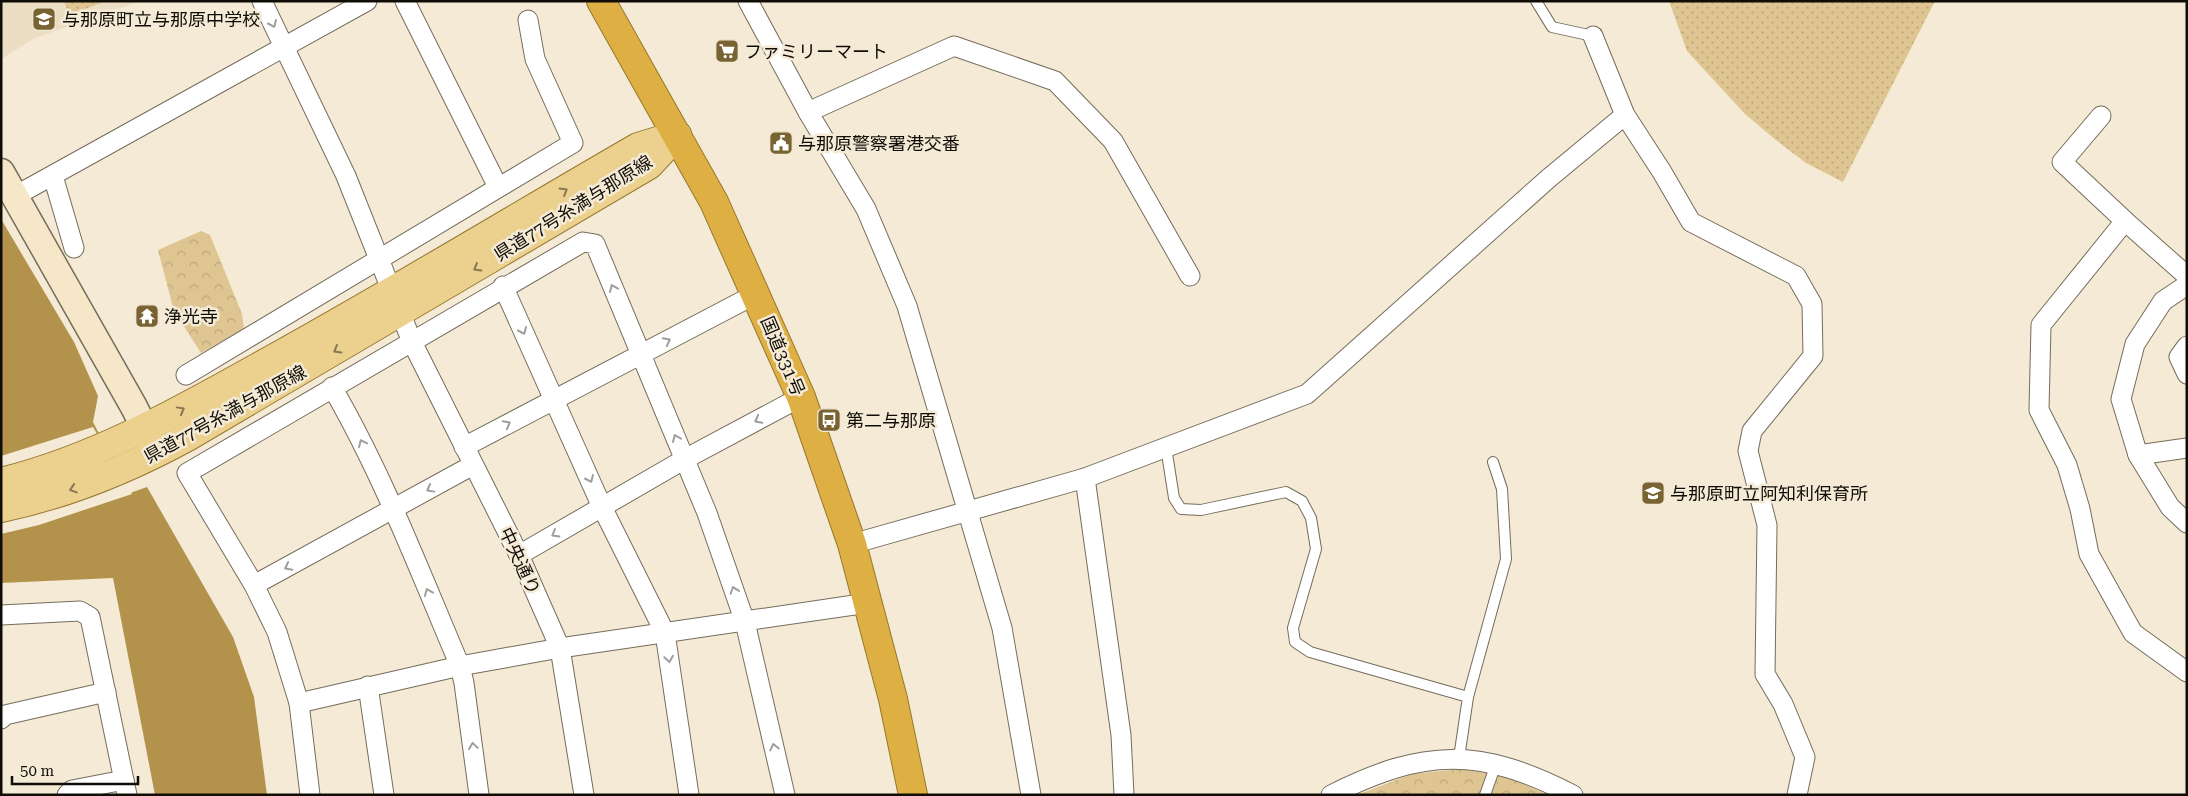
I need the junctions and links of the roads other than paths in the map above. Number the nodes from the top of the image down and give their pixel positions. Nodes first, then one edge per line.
1 (262, 1) edge
2 (367, 1) edge
3 (405, 1) edge
4 (601, 1) edge
5 (748, 1) edge
6 (1536, 1) edge
7 (528, 20) dead end
8 (1594, 36) joint
9 (283, 48) junction
10 (808, 112) junction
11 (1625, 115) junction
12 (2101, 116) dead end
13 (676, 135) junction
14 (1, 172) edge
15 (53, 176) junction
16 (498, 187) junction
17 (15, 196) junction
18 (2126, 221) junction
19 (74, 248) dead end
20 (380, 259) junction
21 (1190, 276) dead end
22 (2186, 285) edge
23 (504, 286) junction
24 (756, 294) junction
25 (396, 303) junction
26 (412, 342) junction
27 (2187, 346) edge
28 (641, 355) junction
29 (2187, 374) edge
30 (186, 375) dead end
31 (332, 387) junction
32 (801, 397) junction
33 (554, 399) junction
34 (145, 429) junction
35 (464, 447) junction
36 (1166, 447) junction
37 (2187, 448) edge
38 (157, 454) junction
39 (2138, 455) junction
40 (685, 459) junction
41 (1493, 462) dead end
42 (473, 465) junction
43 (1084, 478) junction
44 (1, 482) edge
45 (602, 507) junction
46 (1, 508) edge
47 (393, 510) junction
48 (968, 512) junction
49 (2187, 523) edge
50 (852, 544) junction
51 (519, 555) junction
52 (254, 585) junction
53 (868, 603) junction
54 (1, 615) edge
55 (745, 622) junction
56 (664, 633) junction
57 (560, 648) junction
58 (460, 666) junction
59 (2187, 672) edge
60 (368, 686) junction
61 (106, 692) junction
62 (1468, 697) junction
63 (299, 702) junction
64 (2, 714) edge
65 (1459, 758) junction
66 (1496, 764) junction
67 (125, 787) edge
68 (67, 795) edge
69 (310, 795) edge
70 (384, 795) edge
71 (479, 795) edge
72 (584, 795) edge
73 (689, 795) edge
74 (785, 795) edge
75 (913, 795) edge
76 (1031, 795) edge
77 (1124, 795) edge
78 (1331, 795) edge
79 (1485, 795) edge
80 (1573, 795) edge
81 (1797, 795) edge

1 -> 9 street, 中央通り
2 - 9 street
3 - 16 street
4 - 13 highway, 国道331号
5 - 10 street
6 - 8 lane
7 - 16 street
8 - 11 street
9 - 15 street
9 - 20 street, 中央通り
10 - 21 street
10 - 48 street
11 - 36 street
11 - 81 street
12 - 18 street
13 - 24 highway, 国道331号
13 - 25 main road, 県道77号糸満与那原線
14 - 17 street
15 - 17 street
15 - 19 street
16 - 20 street
17 - 34 street
18 - 22 street
18 - 59 street
20 - 25 street, 中央通り
20 - 30 street
22 - 39 street
23 - 26 street
28 -> 23 street
23 -> 33 street
28 -> 24 street
24 - 32 highway, 国道331号
25 - 26 street, 中央通り
34 -> 25 main road, 県道77号糸満与那原線
25 -> 38 main road, 県道77号糸満与那原線
26 - 31 street
26 - 35 street, 中央通り
27 - 29 street
28 - 33 street
40 -> 28 street
47 -> 31 street
31 - 52 street
32 -> 40 street
32 - 50 highway, 国道331号
35 -> 33 street
33 -> 45 street
34 - 38 street
34 - 44 main road, 県道77号糸満与那原線
35 - 42 street, 中央通り
36 - 43 street
36 - 62 lane
37 - 39 street
38 -> 46 main road, 県道77号糸満与那原線
39 - 49 street
40 - 45 street
55 -> 40 street
41 - 62 lane
42 -> 47 street
42 - 51 street, 中央通り
43 - 48 street
43 - 77 street
45 -> 51 street
45 - 56 street
47 -> 52 street
58 -> 47 street
48 - 50 street
48 - 76 street
50 - 53 highway, 国道331号
51 - 57 street, 中央通り
52 - 63 street
53 - 55 street
53 - 75 highway, 国道331号
54 - 61 street
55 - 56 street
74 -> 55 street
56 - 57 street
56 -> 73 street
57 - 58 street
57 - 72 street, 中央通り
58 - 60 street
71 -> 58 street
60 - 63 street
60 - 70 street
61 - 64 street
61 - 67 street
62 - 65 lane
63 - 69 street
65 - 66 street
65 - 78 street
66 - 79 lane
66 - 80 street
67 - 68 street

